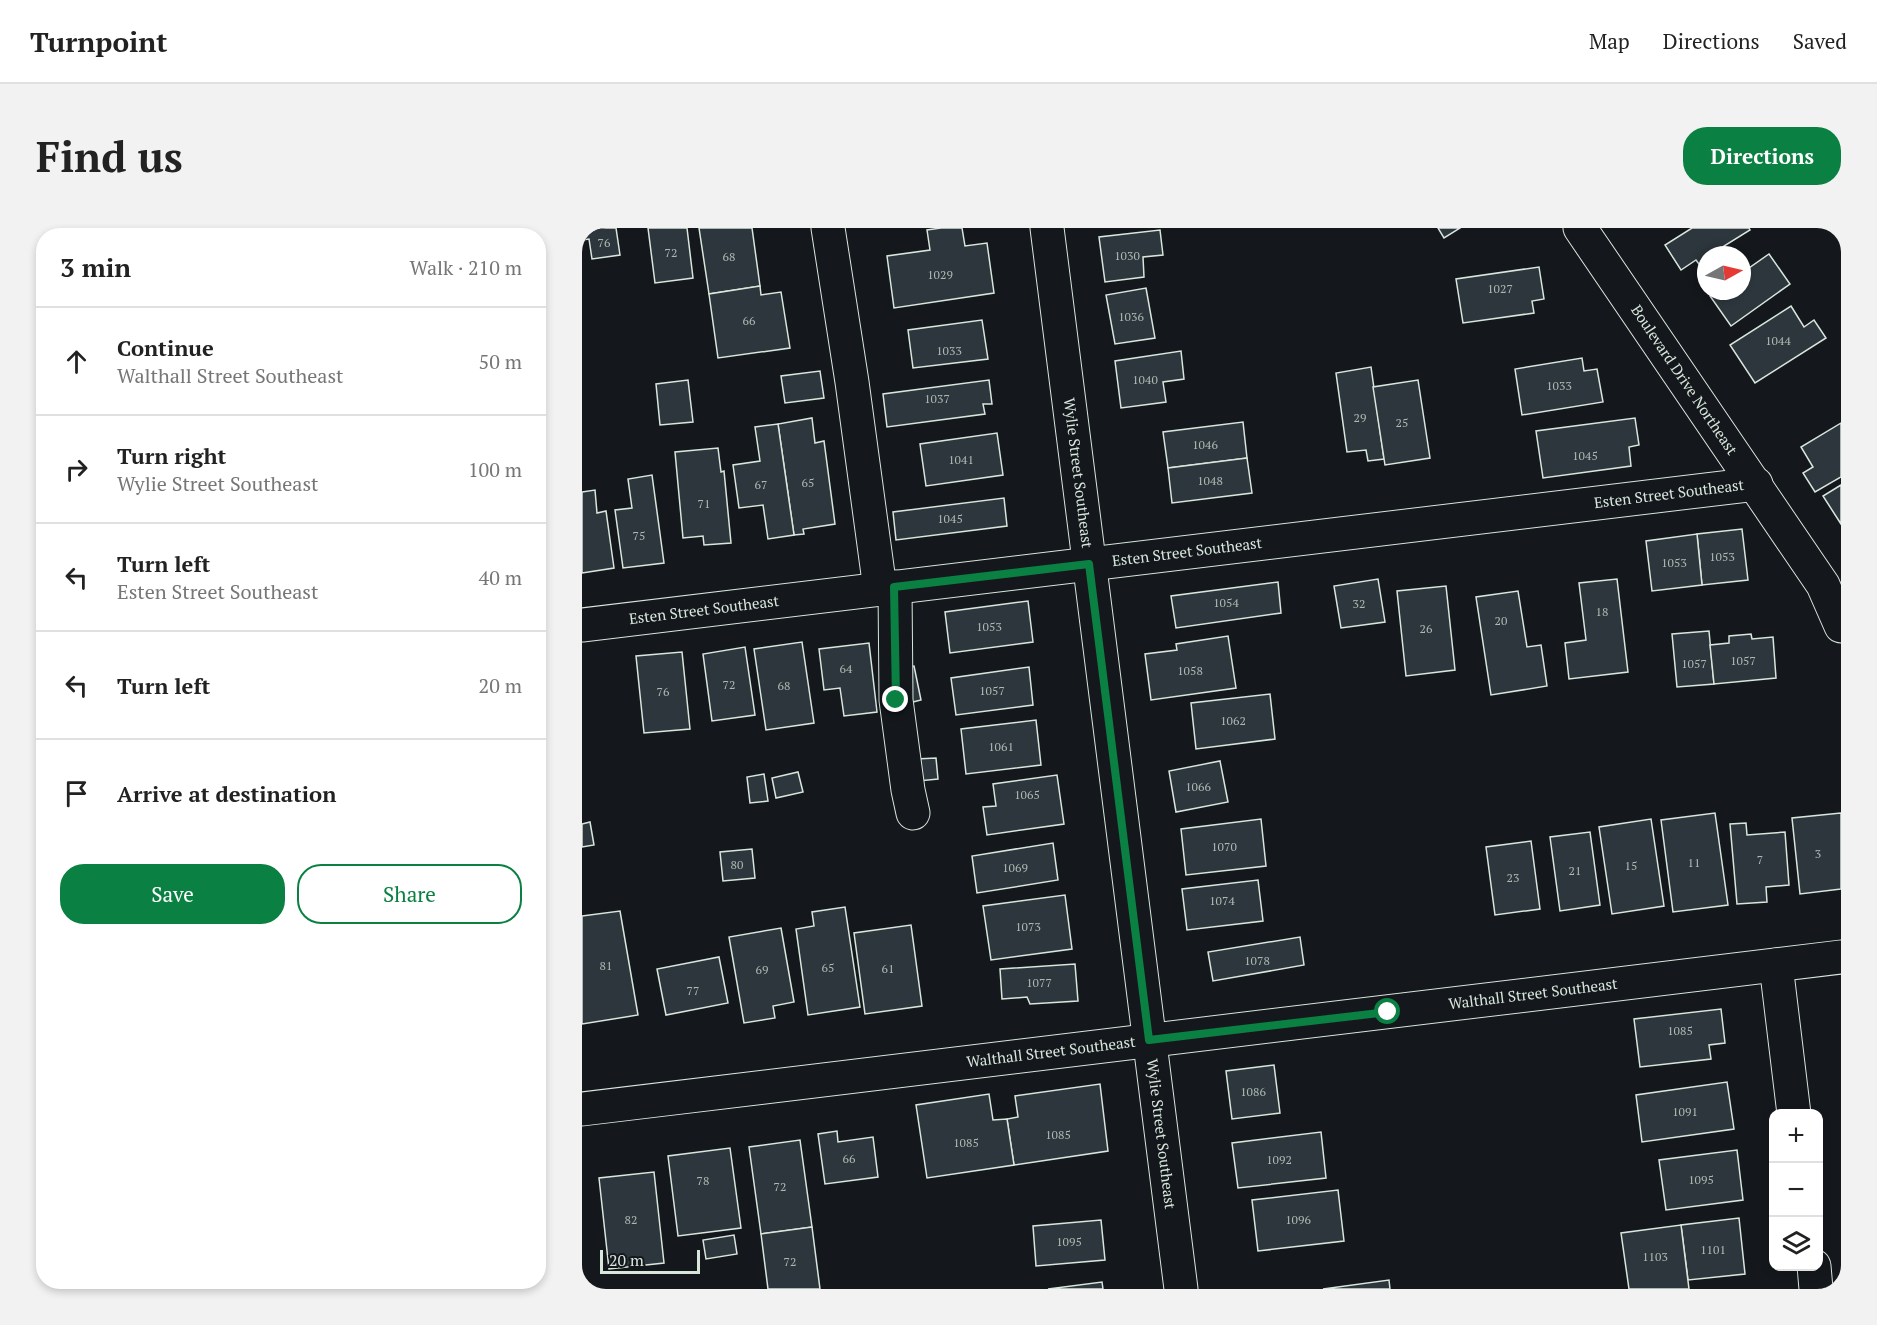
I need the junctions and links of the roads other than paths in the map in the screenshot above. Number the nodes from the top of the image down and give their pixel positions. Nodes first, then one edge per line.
1 (828, 228) edge
2 (1047, 228) edge
3 (1580, 228) edge
4 (1756, 484) junction
5 (1089, 564) junction
6 (887, 588) junction
7 (582, 625) edge
8 (1841, 626) edge
9 (913, 813) dead end
10 (1841, 957) edge
11 (1776, 965) junction
12 (1149, 1040) junction
13 (582, 1108) edge
14 (1794, 1109) edge
15 (1814, 1271) edge
16 (1181, 1289) edge
17 (1816, 1289) edge

1 - 6 street
2 - 5 street, Wylie Street Southeast
3 - 4 street, Boulevard Drive Northeast
4 - 5 street, Esten Street Southeast
4 - 8 street, Boulevard Drive Northeast
5 - 6 street, Esten Street Southeast
5 - 12 street, Wylie Street Southeast
6 - 7 street, Esten Street Southeast
6 - 9 street
10 - 11 street, Walthall Street Southeast
11 - 12 street, Walthall Street Southeast
11 - 14 street
12 - 13 street, Walthall Street Southeast
12 - 16 street, Wylie Street Southeast
15 - 17 street

